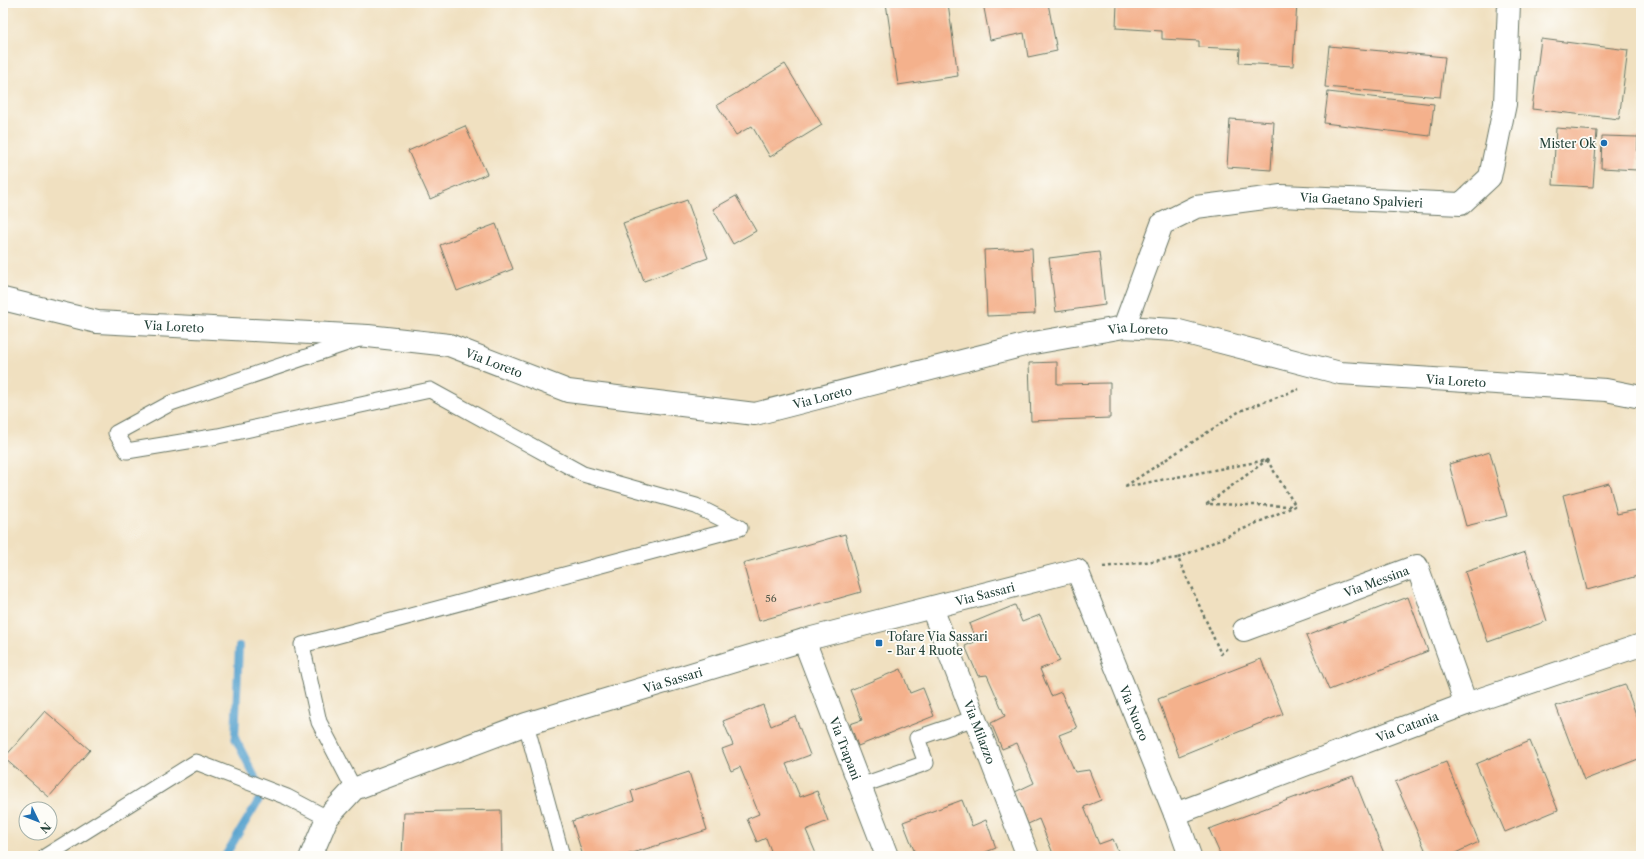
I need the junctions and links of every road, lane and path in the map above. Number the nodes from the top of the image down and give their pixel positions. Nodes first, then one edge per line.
1 (1509, 3) edge
2 (3, 300) edge
3 (1124, 327) junction
4 (368, 336) junction
5 (1305, 387) dead end
6 (1641, 397) edge
7 (1267, 460) junction
8 (1295, 506) junction
9 (1178, 558) junction
10 (1077, 570) junction
11 (932, 608) junction
12 (1244, 630) joint
13 (804, 640) junction
14 (1641, 645) edge
15 (1466, 704) junction
16 (975, 718) junction
17 (526, 724) junction
18 (860, 786) junction
19 (354, 789) junction
20 (1175, 814) junction
21 (327, 818) junction
22 (46, 856) edge
23 (311, 856) edge
24 (562, 856) edge
25 (887, 856) edge
26 (1028, 856) edge
27 (1190, 856) edge

1 - 3 street, Via Gaetano Spalvieri
2 - 4 street, Via Loreto
3 - 4 street, Via Loreto
3 - 6 street, Via Loreto
4 - 19 lane
5 - 7 path
7 - 8 path
7 - 8 path
8 - 9 path
9 - 10 path
9 - 12 path
10 - 11 street, Via Sassari
10 - 20 street, Via Nuoro
11 - 13 street, Via Sassari
11 - 16 street, Via Milazzo
12 - 15 street, Via Messina
13 - 17 street, Via Sassari
13 - 18 street, Via Trapani
14 - 15 street, Via Catania
15 - 20 street, Via Catania
16 - 18 lane
16 - 26 street, Via Milazzo
17 - 19 street, Via Sassari
17 - 24 lane
18 - 25 street, Via Trapani
19 - 21 street, Via Sassari
20 - 27 street, Via Nuoro
21 - 22 lane
21 - 23 street, Via Sassari

